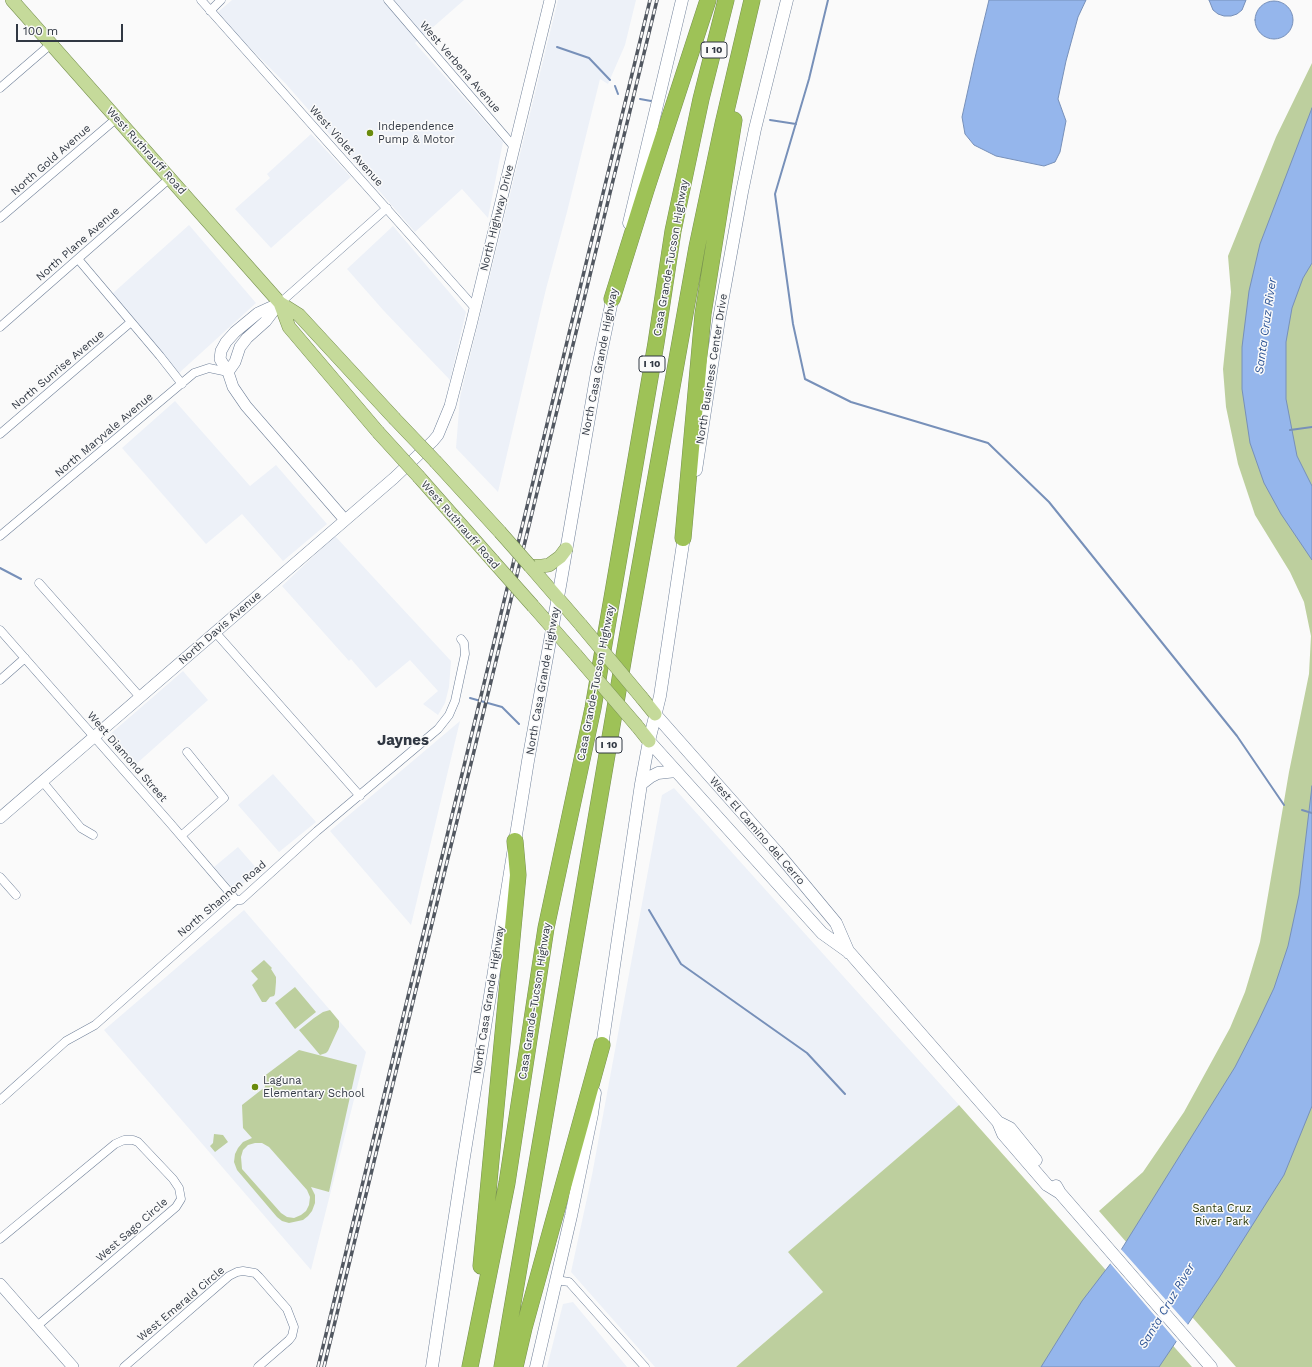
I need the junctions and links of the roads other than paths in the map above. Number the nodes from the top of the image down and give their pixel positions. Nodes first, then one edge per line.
1 (12, 0) edge
2 (201, 0) edge
3 (221, 0) edge
4 (388, 0) edge
5 (550, 0) edge
6 (682, 0) edge
7 (708, 0) edge
8 (726, 0) edge
9 (753, 0) edge
10 (787, 0) edge
11 (210, 11) junction
12 (51, 44) junction
13 (0, 88) edge
14 (117, 118) junction
15 (515, 148) junction
16 (170, 178) junction
17 (387, 208) junction
18 (0, 218) edge
19 (78, 259) junction
20 (612, 299) junction
21 (280, 303) junction
22 (475, 308) junction
23 (131, 322) junction
24 (0, 327) edge
25 (228, 372) junction
26 (182, 384) junction
27 (0, 434) edge
28 (438, 434) joint
29 (345, 520) junction
30 (0, 536) edge
31 (683, 538) junction
32 (566, 549) junction
33 (534, 569) junction
34 (39, 582) dead end
35 (558, 598) junction
36 (552, 628) junction
37 (0, 630) edge
38 (215, 632) junction
39 (461, 639) dead end
40 (25, 658) junction
41 (0, 680) edge
42 (140, 697) junction
43 (655, 714) junction
44 (94, 737) junction
45 (649, 741) junction
46 (188, 752) dead end
47 (676, 771) junction
48 (42, 782) junction
49 (642, 784) junction
50 (360, 796) junction
51 (0, 818) edge
52 (93, 835) dead end
53 (181, 836) junction
54 (516, 841) junction
55 (0, 877) edge
56 (16, 895) dead end
57 (236, 900) junction
58 (850, 953) junction
59 (602, 1045) junction
60 (0, 1100) edge
61 (0, 1239) edge
62 (556, 1280) junction
63 (0, 1284) edge
64 (37, 1326) junction
65 (476, 1335) junction
66 (73, 1367) edge
67 (124, 1367) edge
68 (258, 1367) edge
69 (432, 1367) edge
70 (470, 1367) edge
71 (502, 1367) edge
72 (515, 1367) edge
73 (536, 1367) edge
74 (645, 1367) edge
75 (1212, 1367) edge

1 - 12 main road, West Ruthrauff Road
2 - 11 street, West Violet Avenue
3 - 11 street
4 - 15 street, West Verbena Avenue
5 - 15 street, North Highway Drive
6 - 20 main road, North Casa Grande Highway
7 - 20 highway
8 - 65 highway, Casa Grande-Tucson Highway / I 10
9 - 31 highway
9 - 71 highway, Casa Grande-Tucson Highway / I 10
10 - 31 main road, North Business Center Drive
11 - 17 street, West Violet Avenue
12 - 13 street
12 - 14 main road, West Ruthrauff Road
14 - 16 main road, West Ruthrauff Road
14 - 18 street, North Gold Avenue
15 - 22 street, North Highway Drive
16 - 19 street, North Plane Avenue
16 - 21 main road, West Ruthrauff Road
17 - 21 street
17 - 22 street, West Violet Avenue
19 - 23 street
19 - 24 street, North Plane Avenue
20 - 32 main road, North Casa Grande Highway
21 - 25 street
21 - 25 street
21 - 33 main road, West Ruthrauff Road, bridge
21 - 36 main road, West Ruthrauff Road, bridge
22 - 28 street, North Highway Drive
23 - 26 street
23 - 27 street, North Sunrise Avenue
25 - 26 street, North Maryvale Avenue
25 - 29 street
26 - 30 street, North Maryvale Avenue
28 - 29 street, North Davis Avenue
29 - 38 street, North Davis Avenue
31 - 43 main road, North Business Center Drive
32 - 33 main road
32 - 35 main road, North Casa Grande Highway
33 - 35 main road, West Ruthrauff Road
34 - 42 street
35 - 36 main road, North Casa Grande Highway
35 - 43 main road, West Ruthrauff Road, bridge
36 - 45 main road, West Ruthrauff Road, bridge
36 - 54 main road, North Casa Grande Highway
37 - 40 street, West Diamond Street
38 - 42 street, North Davis Avenue
38 - 50 street
39 - 50 street, North Shannon Road
40 - 41 street
40 - 44 street, West Diamond Street
42 - 44 street, North Davis Avenue
43 - 45 main road, North Business Center Drive
43 - 58 main road, West El Camino del Cerro
44 - 48 street, North Davis Avenue
44 - 53 street, West Diamond Street
45 - 47 main road, West El Camino del Cerro
45 - 49 main road
46 - 53 street
47 - 49 main road
47 - 58 main road, West El Camino del Cerro
48 - 51 street, North Davis Avenue
48 - 52 street
49 - 59 main road
50 - 57 street, North Shannon Road
53 - 57 street, West Diamond Street
54 - 65 highway
54 - 69 main road, North Casa Grande Highway
55 - 56 street
57 - 60 street, North Shannon Road
58 - 75 main road, West El Camino del Cerro
59 - 62 main road
59 - 72 highway
61 - 64 street, West Sago Circle
62 - 73 main road
62 - 74 street
63 - 64 street
64 - 66 street
65 - 70 highway, Casa Grande-Tucson Highway / I 10
67 - 68 street, West Emerald Circle

